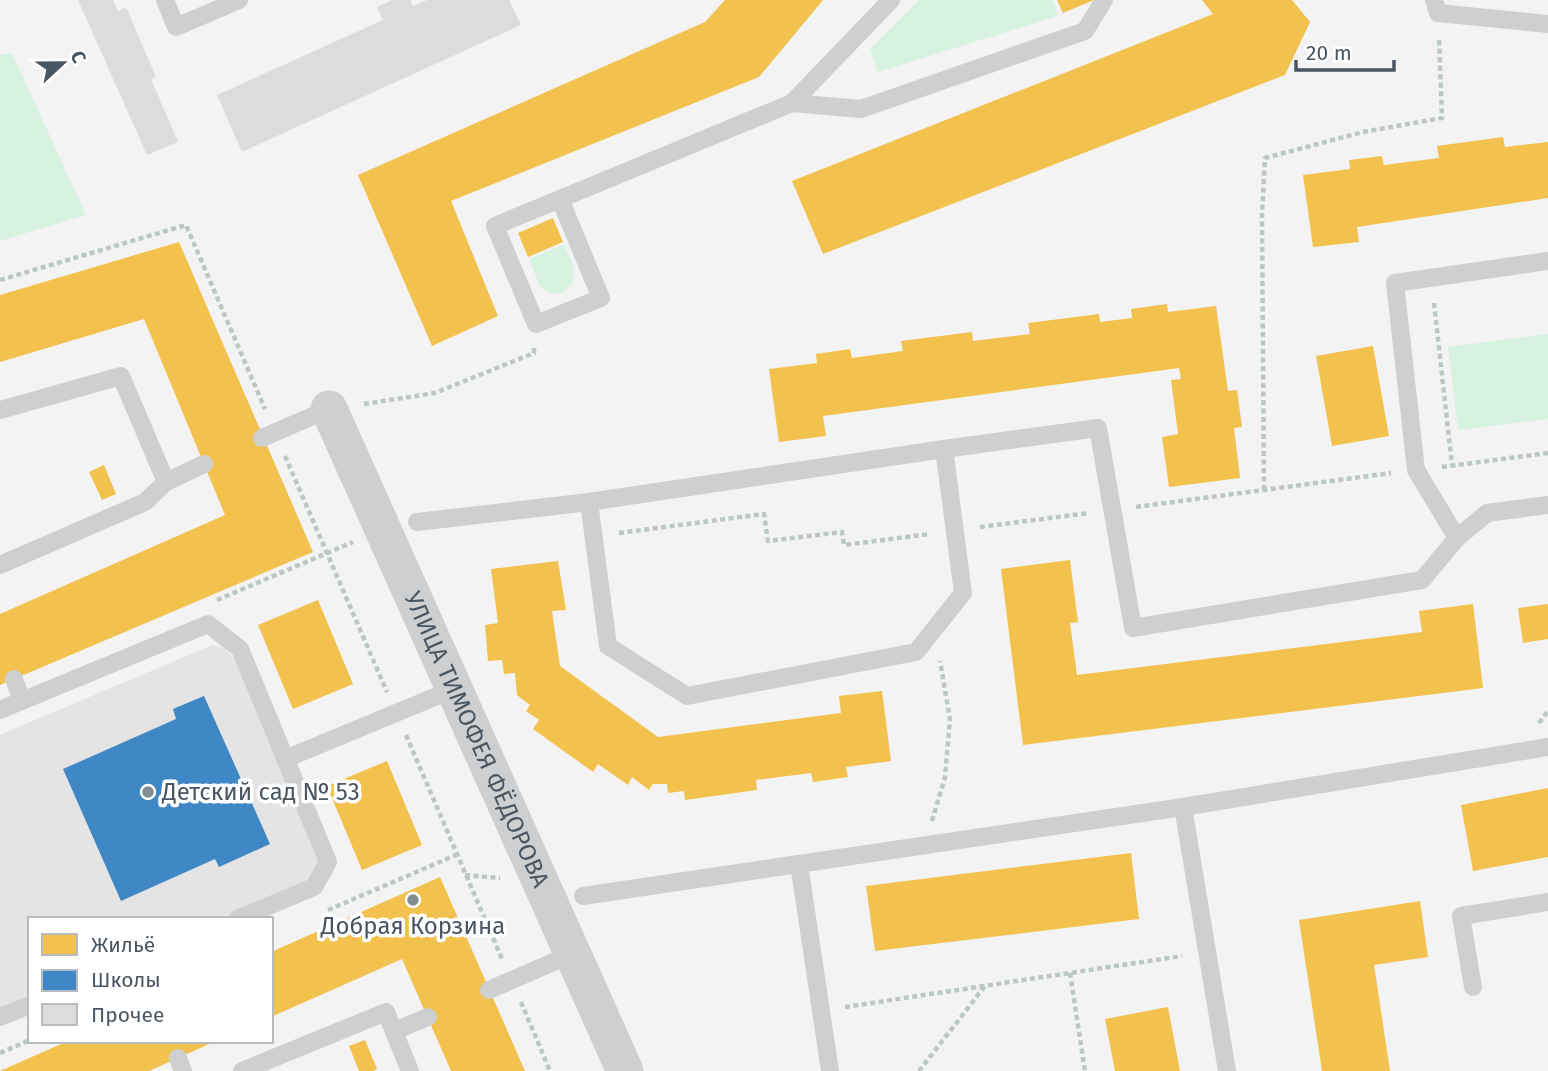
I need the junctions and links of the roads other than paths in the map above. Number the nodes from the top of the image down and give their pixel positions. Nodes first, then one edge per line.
1 (165, 0) edge
2 (239, 0) edge
3 (891, 0) edge
4 (1104, 0) edge
5 (1436, 7) edge
6 (1548, 23) edge
7 (792, 103) junction
8 (560, 199) junction
9 (1548, 261) edge
10 (329, 409) joint
11 (0, 410) edge
12 (262, 438) dead end
13 (944, 449) junction
14 (204, 464) dead end
15 (166, 482) junction
16 (589, 502) junction
17 (1548, 505) edge
18 (417, 522) dead end
19 (1457, 538) junction
20 (0, 565) edge
21 (14, 679) dead end
22 (454, 689) junction
23 (22, 701) junction
24 (0, 710) edge
25 (1548, 747) edge
26 (285, 759) junction
27 (1183, 807) junction
28 (799, 864) junction
29 (583, 896) dead end
30 (1548, 902) edge
31 (242, 917) edge
32 (572, 954) junction
33 (1473, 987) dead end
34 (489, 990) dead end
35 (28, 1006) edge
36 (0, 1017) edge
37 (428, 1017) dead end
38 (394, 1031) junction
39 (242, 1071) edge
40 (411, 1071) edge
41 (625, 1071) edge
42 (830, 1071) edge
43 (1227, 1071) edge

1 - 2 lane
3 - 7 lane
4 - 7 lane
5 - 6 lane
7 - 8 lane
8 - 8 lane
9 - 19 lane
10 - 12 lane
10 - 22 street, УЛИЦА ТИМОФЕЯ ФЁДОРОВА
11 - 15 lane
13 - 16 lane
13 - 16 lane
13 - 19 lane
14 - 15 lane
15 - 20 lane
16 - 18 lane
17 - 19 lane
21 - 23 lane
22 - 26 lane
22 - 32 street, УЛИЦА ТИМОФЕЯ ФЁДОРОВА
23 - 24 lane
23 - 26 lane
25 - 27 lane
26 - 31 lane
27 - 28 lane
27 - 43 lane
28 - 29 lane
28 - 42 lane
30 - 33 lane
32 - 34 lane
32 - 41 street, УЛИЦА ТИМОФЕЯ ФЁДОРОВА
35 - 36 lane
37 - 38 lane
38 - 39 lane
38 - 40 lane

